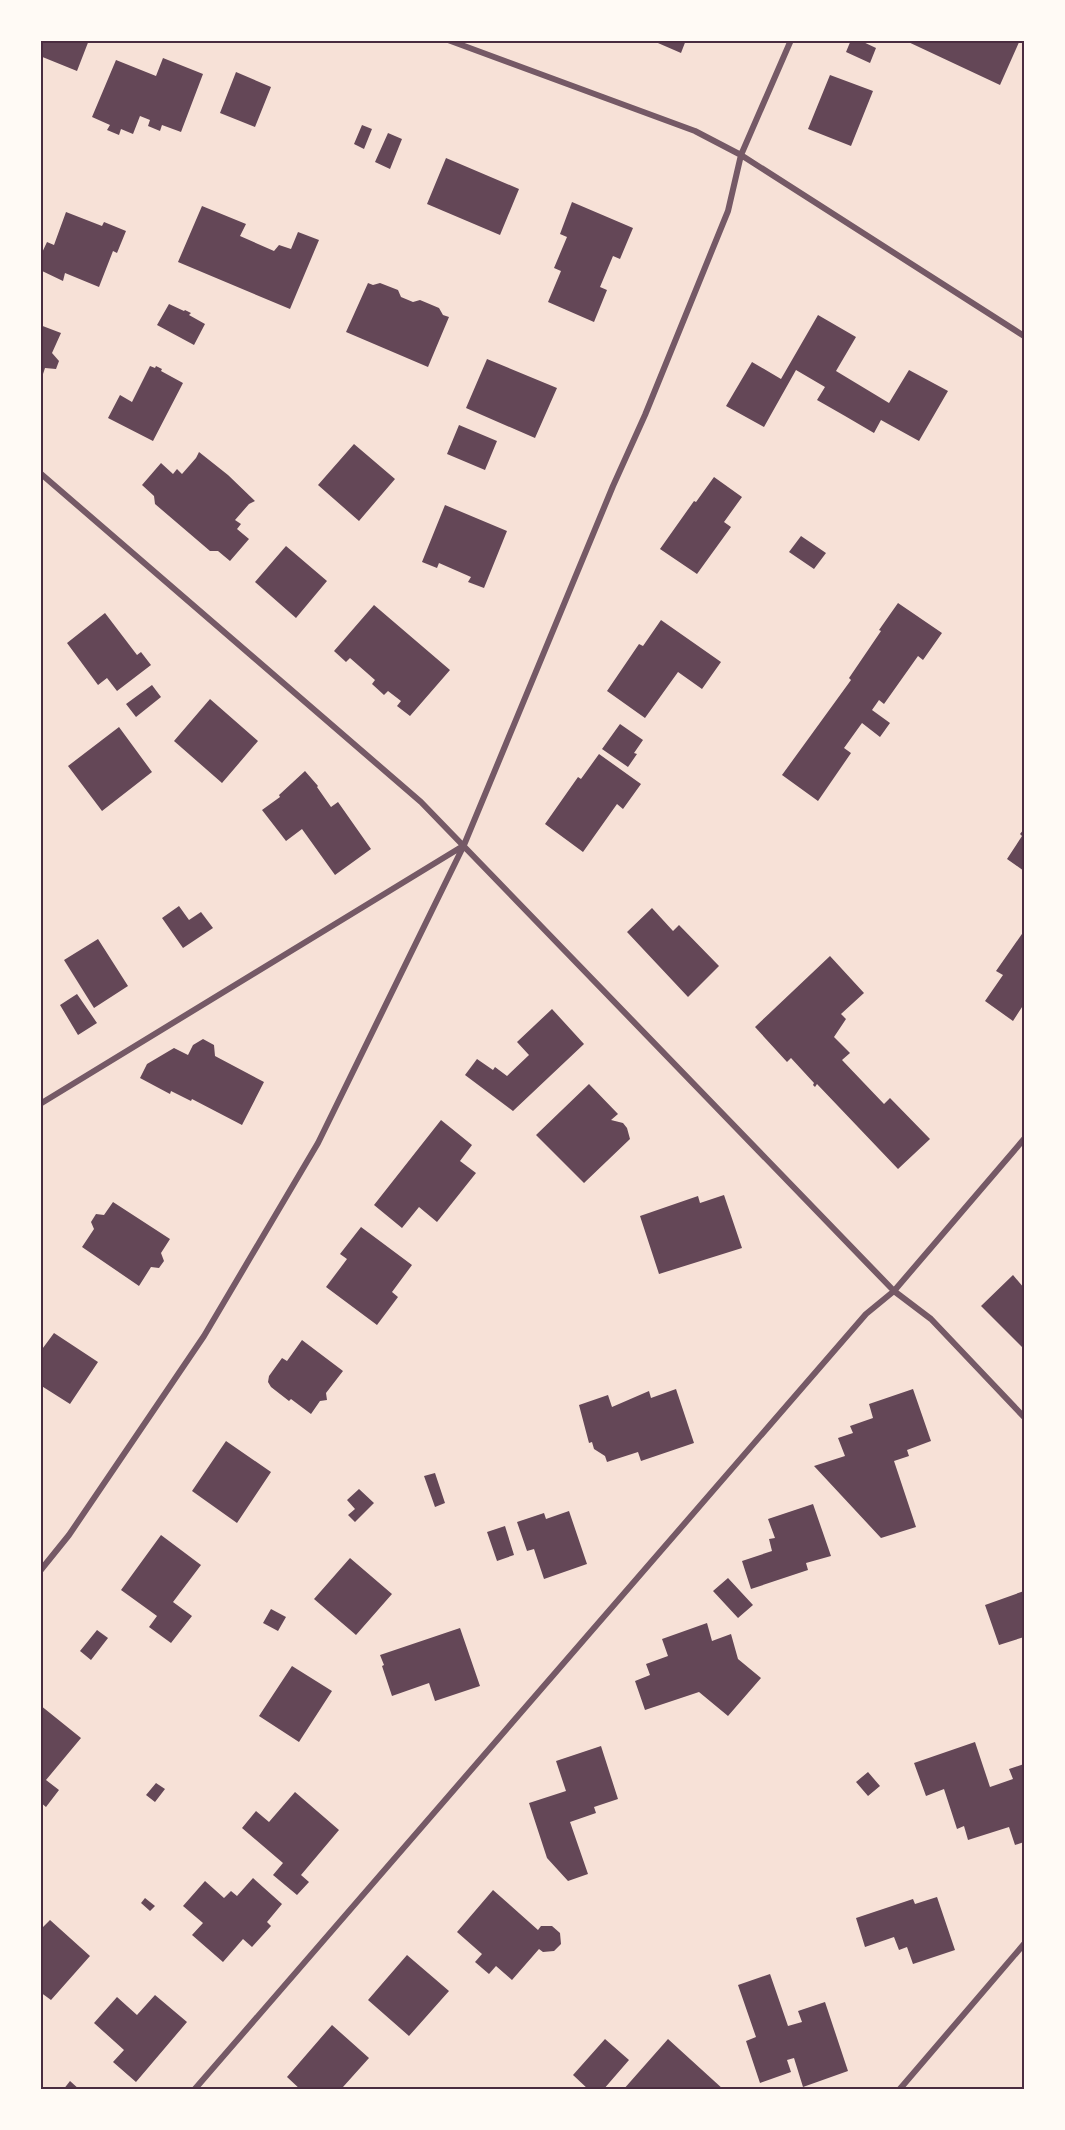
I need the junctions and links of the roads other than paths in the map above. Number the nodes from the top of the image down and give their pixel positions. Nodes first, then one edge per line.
1 (447, 40) edge
2 (791, 40) edge
3 (741, 155) junction
4 (1024, 336) edge
5 (40, 473) edge
6 (464, 845) junction
7 (40, 1104) edge
8 (1024, 1139) edge
9 (894, 1291) junction
10 (1024, 1418) edge
11 (40, 1571) edge
12 (1024, 1944) edge
13 (194, 2090) edge
14 (899, 2090) edge

1 - 3 street
2 - 3 street
3 - 4 street
3 - 6 street
5 - 6 street
6 - 7 street
6 - 9 street
6 - 11 street
8 - 9 street
9 - 10 street
9 - 13 street
12 - 14 street

